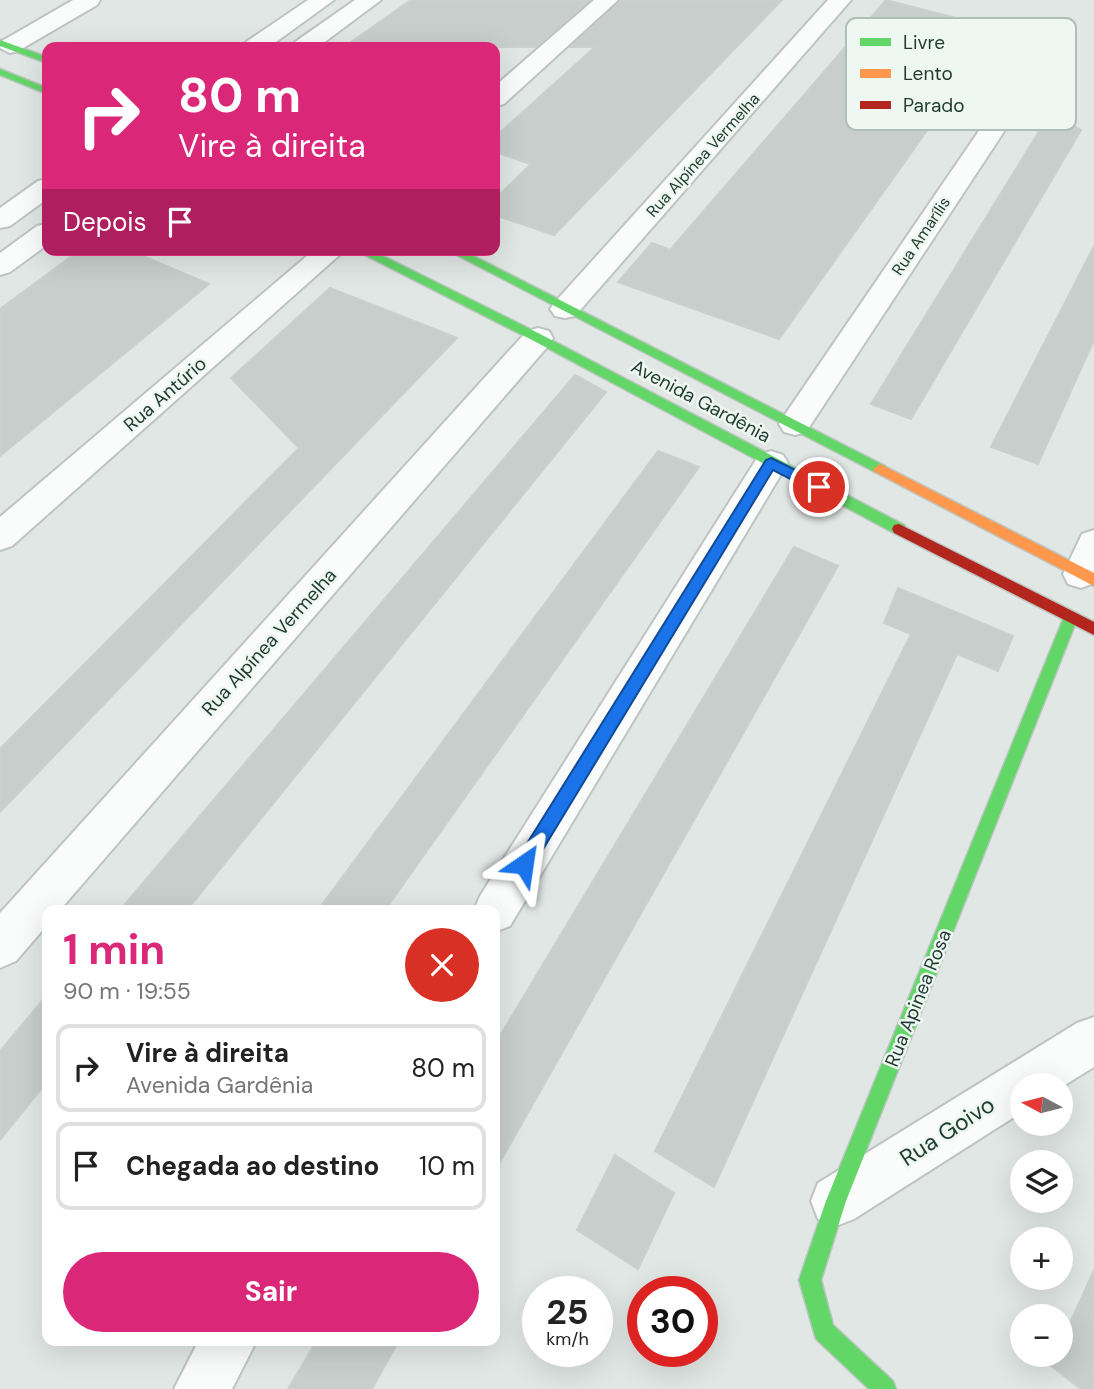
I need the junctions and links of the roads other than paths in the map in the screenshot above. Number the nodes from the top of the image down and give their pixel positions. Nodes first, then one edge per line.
1 (89, 0) edge
2 (323, 0) edge
3 (370, 0) edge
4 (607, 0) edge
5 (841, 0) edge
6 (261, 42) edge
7 (310, 42) edge
8 (5, 45) edge
9 (42, 58) edge
10 (0, 72) edge
11 (42, 89) edge
12 (500, 95) edge
13 (992, 130) edge
14 (42, 191) edge
15 (0, 220) edge
16 (42, 236) edge
17 (324, 256) edge
18 (373, 256) edge
19 (464, 256) edge
20 (0, 266) edge
21 (565, 309) junction
22 (538, 338) junction
23 (795, 424) junction
24 (771, 463) junction
25 (0, 537) edge
26 (1090, 566) edge
27 (1071, 617) junction
28 (1094, 630) edge
29 (499, 905) edge
30 (0, 946) edge
31 (1094, 1040) edge
32 (836, 1201) junction
33 (226, 1346) edge
34 (201, 1389) edge
35 (885, 1389) edge

1 - 8 street
2 - 6 street
3 - 7 street
4 - 12 street
5 - 21 street, Rua Alpínea Vermelha
8 - 9 street
10 - 11 street
13 - 23 street, Rua Amarílis
14 - 15 street
16 - 20 street
17 - 25 street, Rua Antúrio
18 - 22 street, Avenida Gardênia
19 - 21 street, Avenida Gardênia
21 - 23 street, Avenida Gardênia
22 - 24 street, Avenida Gardênia
22 - 30 street, Rua Alpínea Vermelha
23 - 26 street, Avenida Gardênia
24 - 27 street, Avenida Gardênia
24 - 29 street
27 - 28 street, Avenida Gardênia
27 - 32 street, Rua Apinea Rosa
31 - 32 street, Rua Goivo
32 - 35 street, Rua Apinea Rosa
33 - 34 street

